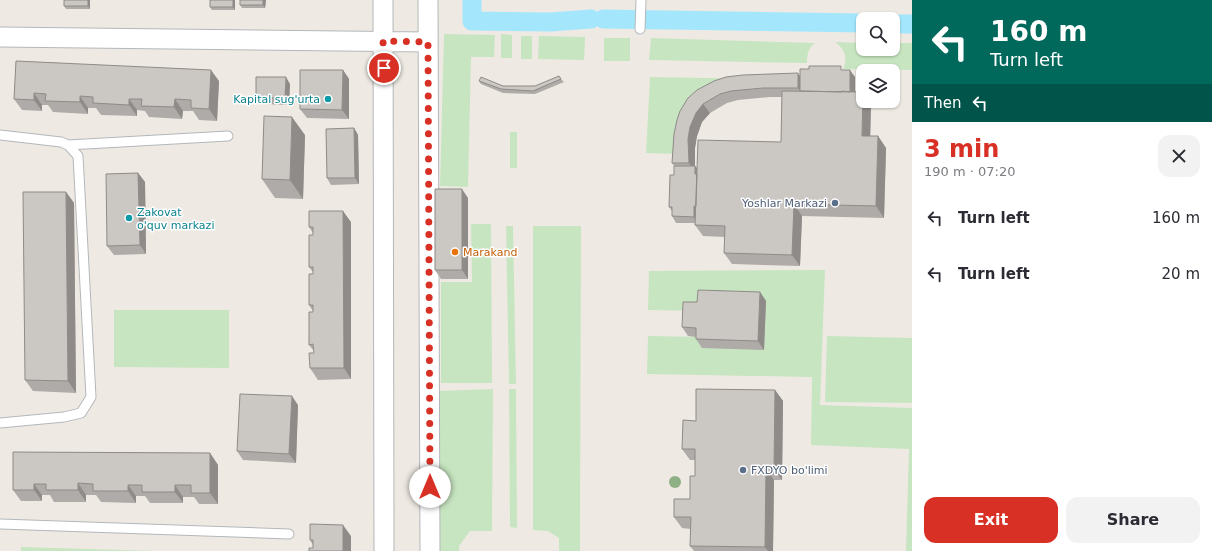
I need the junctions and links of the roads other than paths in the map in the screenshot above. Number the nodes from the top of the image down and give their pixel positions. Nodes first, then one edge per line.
1 (383, 0) edge
2 (428, 0) edge
3 (641, 0) edge
4 (640, 29) dead end
5 (0, 37) edge
6 (383, 41) junction
7 (428, 42) junction
8 (0, 135) edge
9 (228, 136) dead end
10 (68, 145) junction
11 (0, 422) edge
12 (0, 524) edge
13 (289, 534) dead end
14 (384, 551) edge
15 (430, 551) edge

1 - 6 street
2 - 7 street
3 - 4 lane
5 - 6 street
6 - 7 street
6 - 14 street
7 - 15 street
8 - 10 lane
9 - 10 lane
10 - 11 lane
12 - 13 lane

